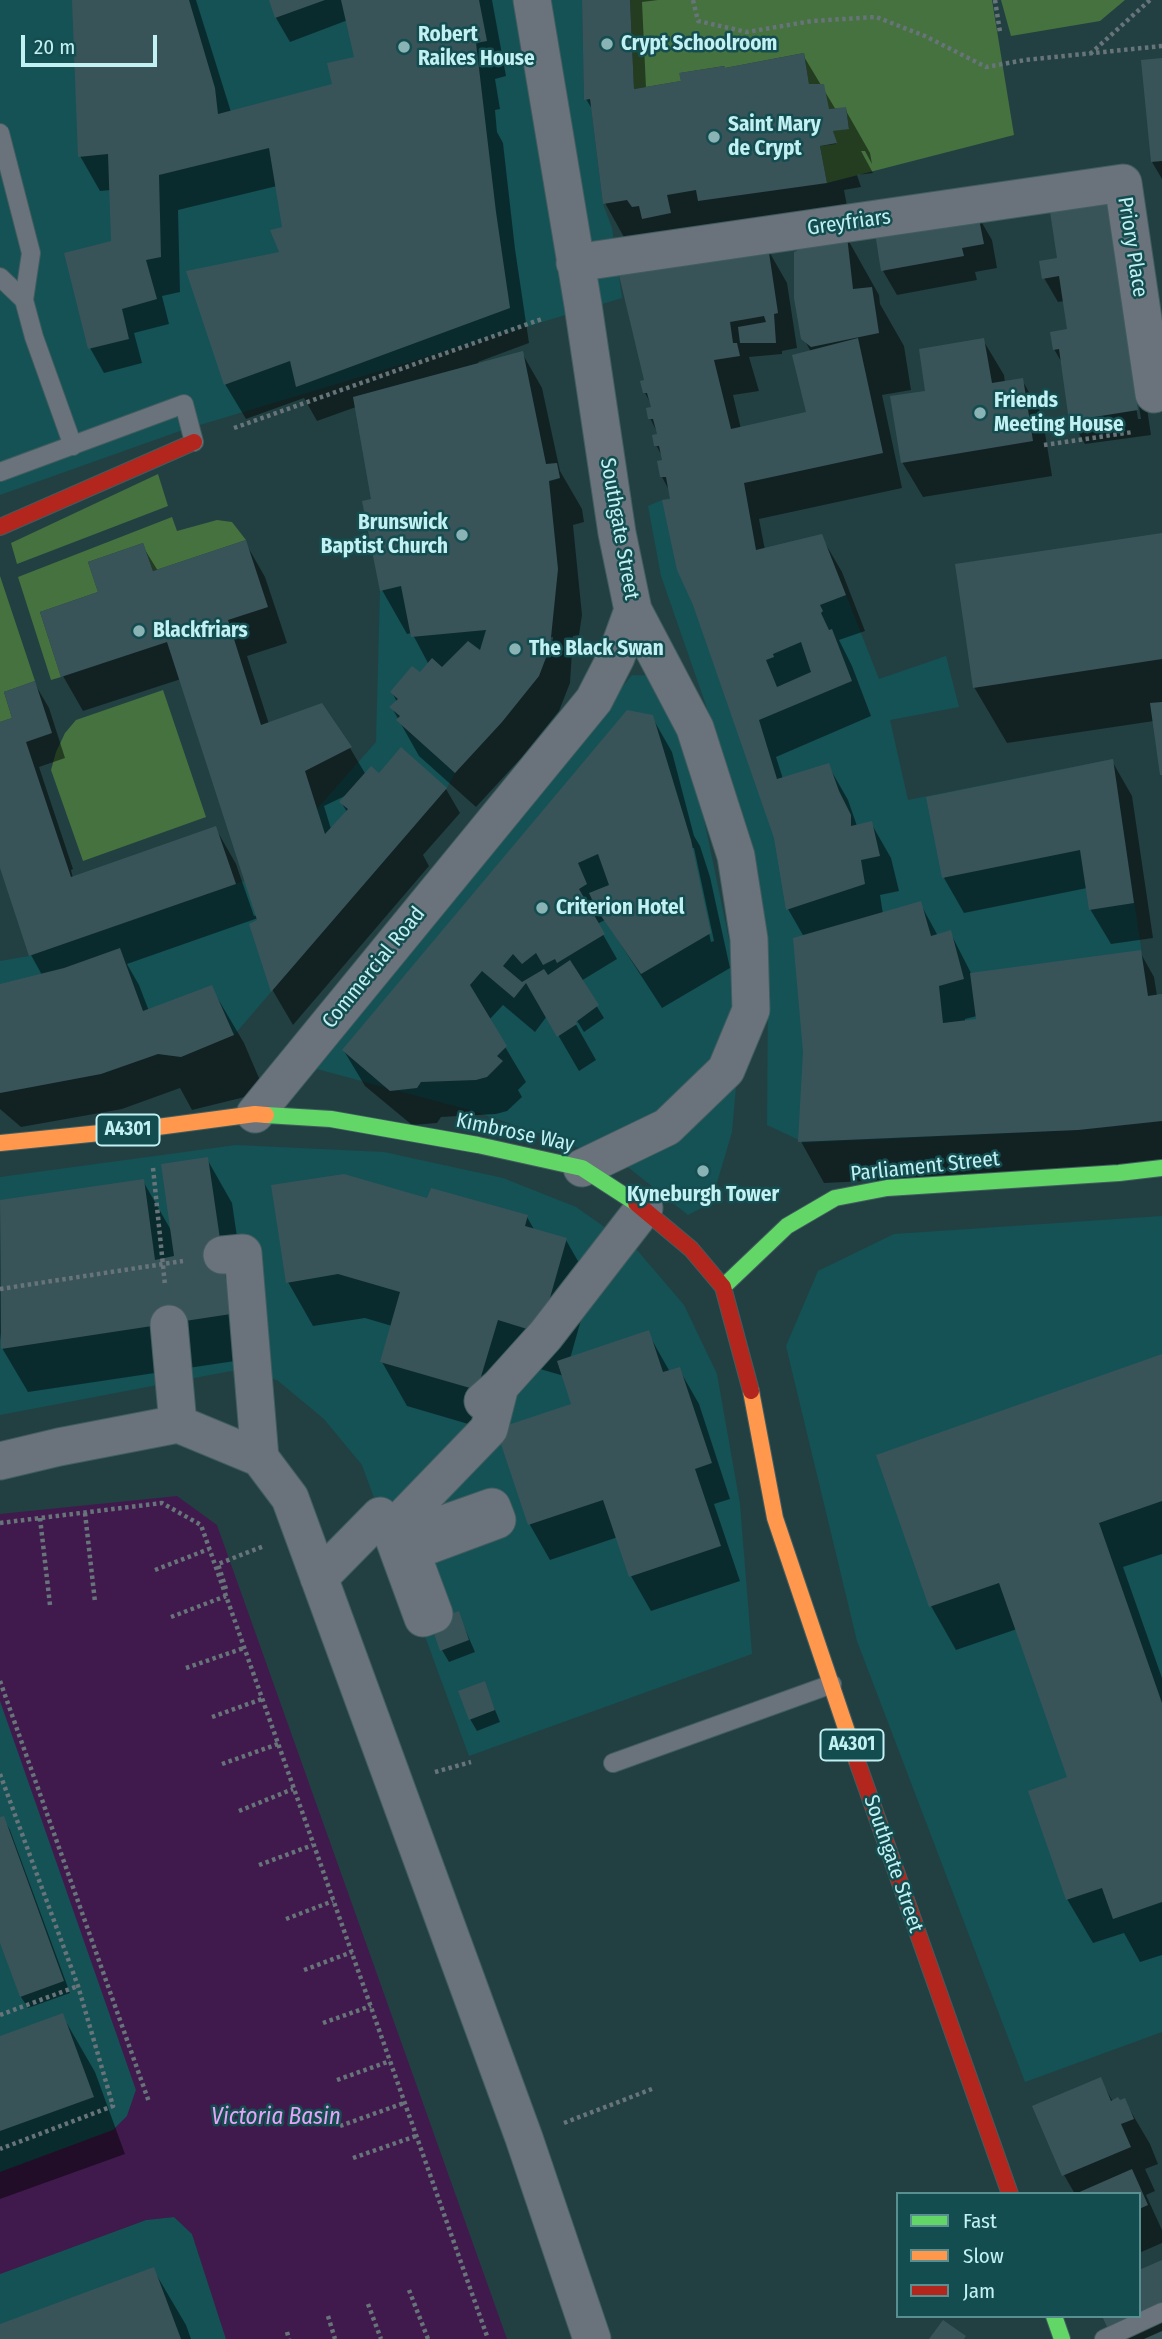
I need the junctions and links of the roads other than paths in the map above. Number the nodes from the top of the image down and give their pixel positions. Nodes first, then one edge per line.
1 (532, 0) edge
2 (0, 133) edge
3 (1123, 183) joint
4 (575, 263) junction
5 (0, 277) edge
6 (24, 300) junction
7 (1154, 394) dead end
8 (194, 443) joint
9 (74, 446) junction
10 (0, 472) edge
11 (0, 527) edge
12 (633, 610) junction
13 (255, 1114) junction
14 (0, 1143) edge
15 (582, 1168) junction
16 (1162, 1168) edge
17 (644, 1208) junction
18 (222, 1255) dead end
19 (723, 1287) junction
20 (169, 1324) dead end
21 (178, 1424) junction
22 (2, 1452) edge
23 (260, 1458) junction
24 (319, 1578) junction
25 (832, 1685) junction
26 (613, 1763) dead end
27 (1009, 2192) edge
28 (1162, 2312) edge
29 (1055, 2318) edge
30 (592, 2339) edge
31 (1062, 2339) edge
32 (1104, 2339) edge

1 - 4 street, Southgate Street
2 - 6 lane
3 - 4 street, Greyfriars
3 - 7 street, Priory Place
4 - 12 street, Southgate Street
5 - 6 lane
6 - 9 lane
8 - 9 lane
8 - 11 main road
9 - 10 lane
12 - 13 street, Commercial Road
12 - 15 street, Southgate Street
13 - 14 main road, A4301
13 - 15 main road, Kimbrose Way / A4301
15 - 17 main road, Kimbrose Way / A4301
16 - 19 main road, Parliament Street
17 - 19 main road, Kimbrose Way / A4301
17 - 24 street
18 - 23 street
19 - 25 main road, Southgate Street / A4301
20 - 21 street
21 - 22 street
21 - 23 street
23 - 24 street
24 - 30 street
25 - 26 lane
25 - 27 main road, Southgate Street / A4301
28 - 32 lane
29 - 31 main road

